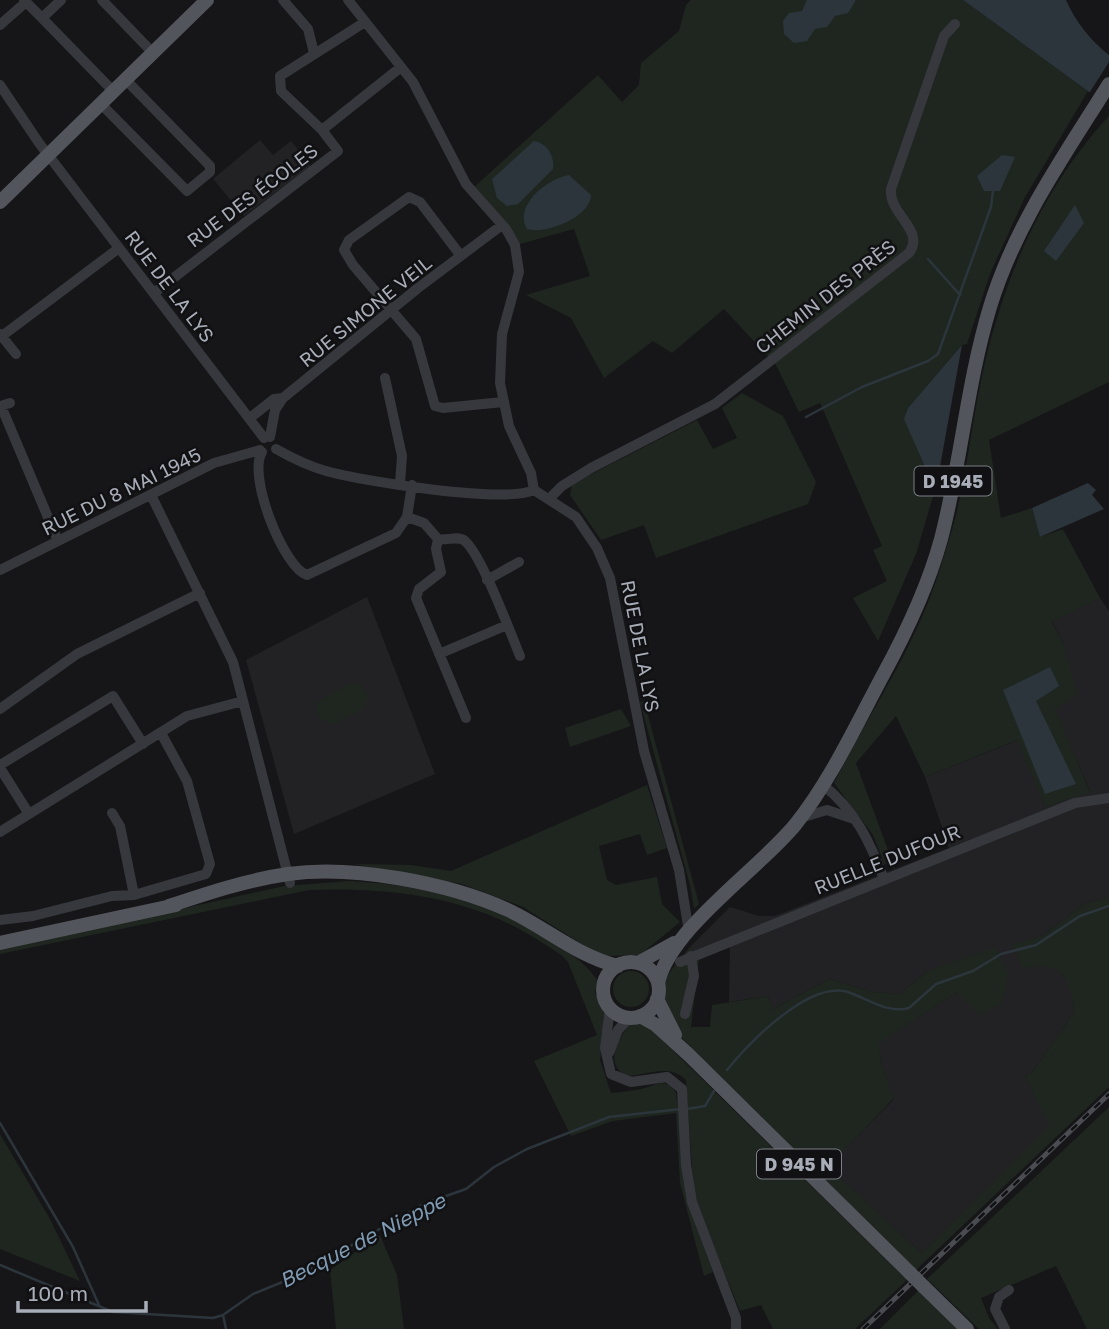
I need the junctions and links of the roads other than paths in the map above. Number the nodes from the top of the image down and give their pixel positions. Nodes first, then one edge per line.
1 (61, 0) edge
2 (102, 0) edge
3 (207, 0) edge
4 (283, 0) edge
5 (348, 0) edge
6 (25, 1) edge
7 (42, 18) junction
8 (365, 22) junction
9 (955, 24) dead end
10 (0, 25) edge
11 (152, 52) junction
12 (314, 53) junction
13 (401, 66) junction
14 (125, 79) junction
15 (0, 85) edge
16 (1108, 85) edge
17 (113, 91) junction
18 (100, 103) junction
19 (322, 130) junction
20 (48, 155) junction
21 (0, 202) edge
22 (502, 225) junction
23 (119, 248) junction
24 (461, 256) junction
25 (154, 293) junction
26 (392, 309) junction
27 (1, 335) edge
28 (16, 354) dead end
29 (385, 378) dead end
30 (284, 398) junction
31 (10, 402) dead end
32 (503, 402) junction
33 (250, 418) junction
34 (267, 437) junction
35 (276, 449) junction
36 (261, 451) junction
37 (406, 484) junction
38 (534, 490) junction
39 (151, 495) junction
40 (550, 498) junction
41 (407, 517) junction
42 (438, 539) junction
43 (58, 541) junction
44 (519, 562) dead end
45 (0, 570) edge
46 (487, 580) junction
47 (200, 593) junction
48 (508, 625) junction
49 (439, 654) junction
50 (520, 656) dead end
51 (243, 701) junction
52 (0, 709) edge
53 (466, 719) dead end
54 (161, 733) junction
55 (143, 744) junction
56 (0, 767) edge
57 (823, 785) junction
58 (1109, 798) edge
59 (112, 813) dead end
60 (29, 814) junction
61 (800, 818) junction
62 (856, 820) junction
63 (0, 832) edge
64 (288, 879) junction
65 (884, 879) junction
66 (134, 895) junction
67 (0, 919) edge
68 (689, 932) junction
69 (0, 943) edge
70 (571, 947) junction
71 (691, 956) junction
72 (680, 962) dead end
73 (638, 963) junction
74 (618, 966) junction
75 (657, 983) junction
76 (604, 984) junction
77 (657, 999) junction
78 (610, 1008) junction
79 (685, 1014) dead end
80 (634, 1017) junction
81 (689, 1055) junction
82 (607, 1066) junction
83 (1009, 1290) dead end
84 (736, 1329) edge
85 (967, 1329) edge
86 (1006, 1329) edge

1 - 7 street
2 - 11 street
3 - 11 main road
4 - 12 street
5 - 8 street
6 - 7 street
6 - 10 street
7 - 17 street
8 - 12 street
8 - 13 street
9 - 40 street, CHEMIN DES PRÈS
11 - 14 main road
12 - 19 street
13 - 19 street
13 - 22 street
14 - 17 main road
14 - 18 street
15 - 20 street, RUE DE LA LYS
16 - 57 main road, D 1945
17 - 18 main road
18 - 20 main road
19 - 25 street, RUE DES ÉCOLES
20 - 21 main road
20 - 23 street, RUE DE LA LYS
22 - 24 street, RUE SIMONE VEIL
22 - 32 street
23 - 25 street, RUE DE LA LYS
23 - 27 street
24 - 26 street, RUE SIMONE VEIL
24 - 26 street
25 - 33 street, RUE DE LA LYS
26 - 30 street, RUE SIMONE VEIL
26 - 32 street
27 - 28 street
29 - 37 street
30 - 33 street
30 - 34 street, RUE SIMONE VEIL
31 - 43 street
32 - 38 street
33 - 34 street, RUE DE LA LYS
34 - 35 street
34 - 36 street
35 - 36 street
35 - 37 street
36 - 39 street, RUE DU 8 MAI 1945
36 - 41 street
37 - 38 street
37 - 41 street
38 - 40 street, RUE DE LA LYS
39 - 43 street, RUE DU 8 MAI 1945
39 - 47 street
40 - 68 street, RUE DE LA LYS
41 - 42 street
42 - 46 street
42 - 49 street
43 - 45 street, RUE DU 8 MAI 1945
44 - 46 street
46 - 48 street
47 - 51 street
47 - 52 street
48 - 49 street
48 - 50 street
49 - 53 street
51 - 54 street
51 - 64 street
54 - 55 street
54 - 66 street
55 - 56 street
55 - 60 street
56 - 60 street
57 - 61 main road, D 1945
57 - 62 street
58 - 65 street, RUELLE DUFOUR
59 - 66 street
60 - 63 street
61 - 62 street
61 - 68 main road, D 1945
62 - 65 street
64 - 69 main road
64 - 70 main road
65 - 71 street, RUELLE DUFOUR
66 - 67 street
68 - 73 main road, D 1945
68 - 75 main road, D 1945
70 - 74 main road
70 - 76 main road
71 - 72 street, RUELLE DUFOUR
71 - 79 street
73 - 74 main road
73 - 75 main road
74 - 76 main road
75 - 77 main road
76 - 78 main road
77 - 80 main road
77 - 81 main road, D 945 N
78 - 80 main road
78 - 82 street
80 - 81 main road, D 945 N
80 - 82 street
81 - 85 main road, D 945 N, bridge
82 - 84 street
83 - 86 street

